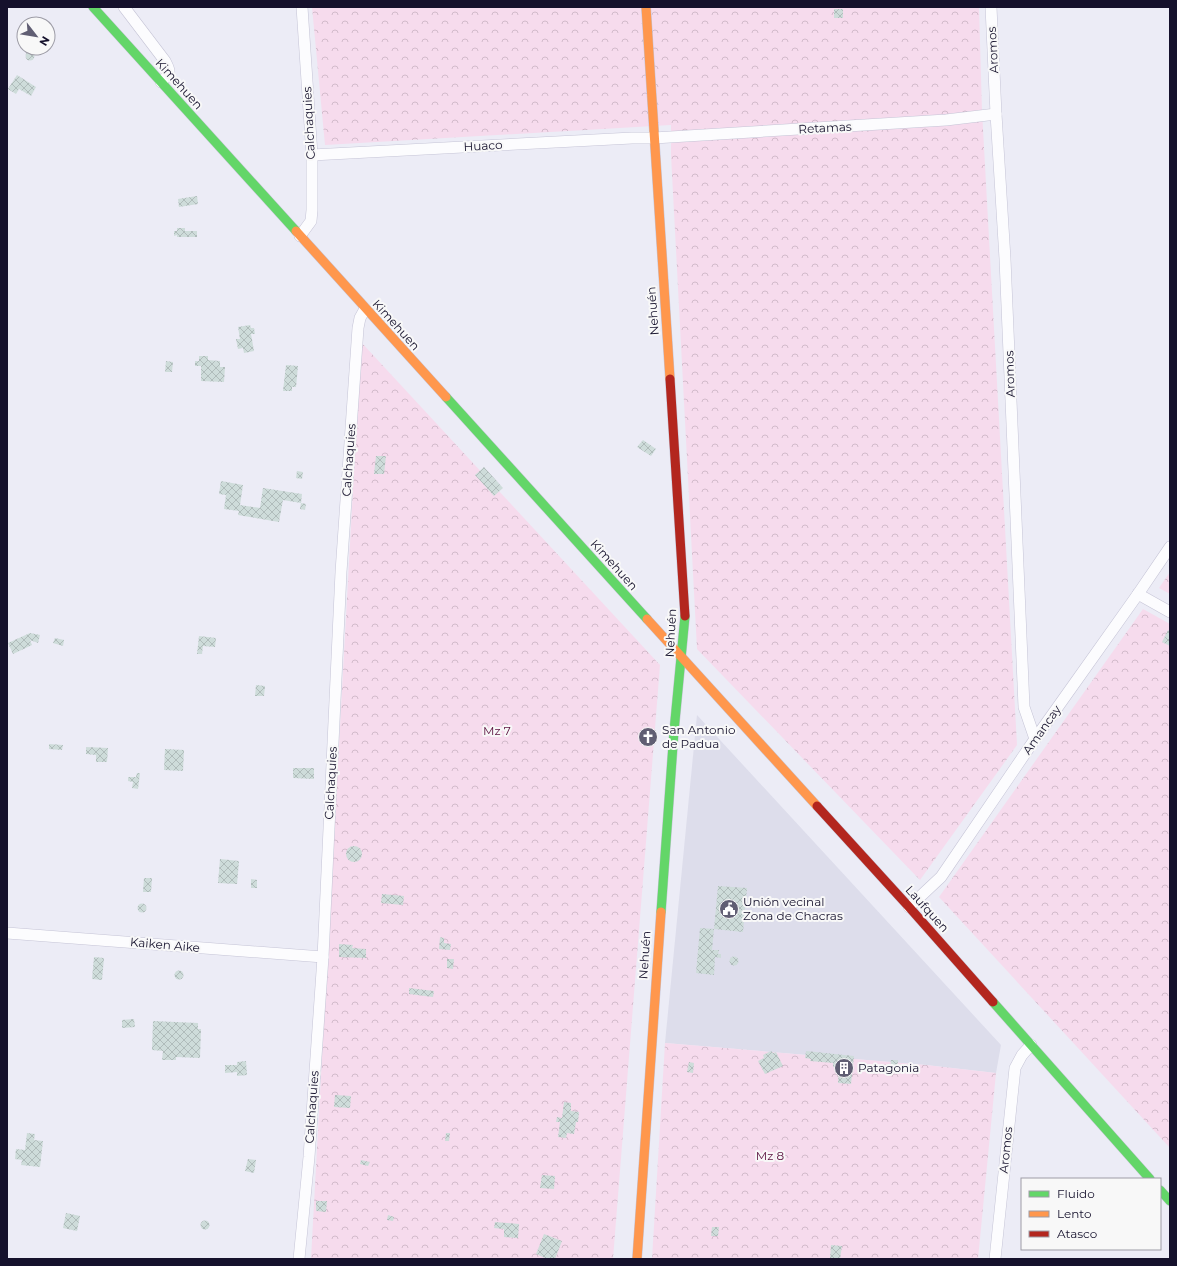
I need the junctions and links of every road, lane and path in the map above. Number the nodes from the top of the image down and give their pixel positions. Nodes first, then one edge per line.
1 (93, 7) edge
2 (124, 7) edge
3 (302, 7) edge
4 (646, 7) edge
5 (991, 7) edge
6 (161, 82) junction
7 (996, 114) junction
8 (654, 138) junction
9 (312, 155) junction
10 (300, 236) junction
11 (365, 309) junction
12 (1170, 547) edge
13 (1138, 594) junction
14 (1170, 612) edge
15 (682, 658) junction
16 (1035, 739) junction
17 (909, 907) junction
18 (7, 932) edge
19 (322, 957) junction
20 (1031, 1045) junction
21 (1149, 1178) edge
22 (1161, 1191) edge
23 (1169, 1199) edge
24 (299, 1259) edge
25 (637, 1259) edge
26 (995, 1259) edge

1 - 6 street, Kimehuen
2 - 6 street
3 - 9 street, Calchaquies
4 - 8 street, Nehuén
5 - 7 street, Aromos
6 - 10 street, Kimehuen
7 - 8 street, Retamas
7 - 16 street, Aromos
8 - 9 street, Huaco
8 - 15 street, Nehuén
9 - 10 street, Calchaquies
10 - 11 street, Kimehuen
11 - 15 street, Kimehuen
11 - 19 street, Calchaquies
12 - 13 street, Amancay
13 - 14 street
13 - 16 street, Amancay
15 - 17 street, Laufquen
15 - 25 street, Nehuén
16 - 17 street, Amancay
17 - 20 street, Laufquen
18 - 19 street, Kaiken Aike
19 - 24 street, Calchaquies
20 - 21 street, Laufquen
20 - 26 street, Aromos
22 - 23 street

